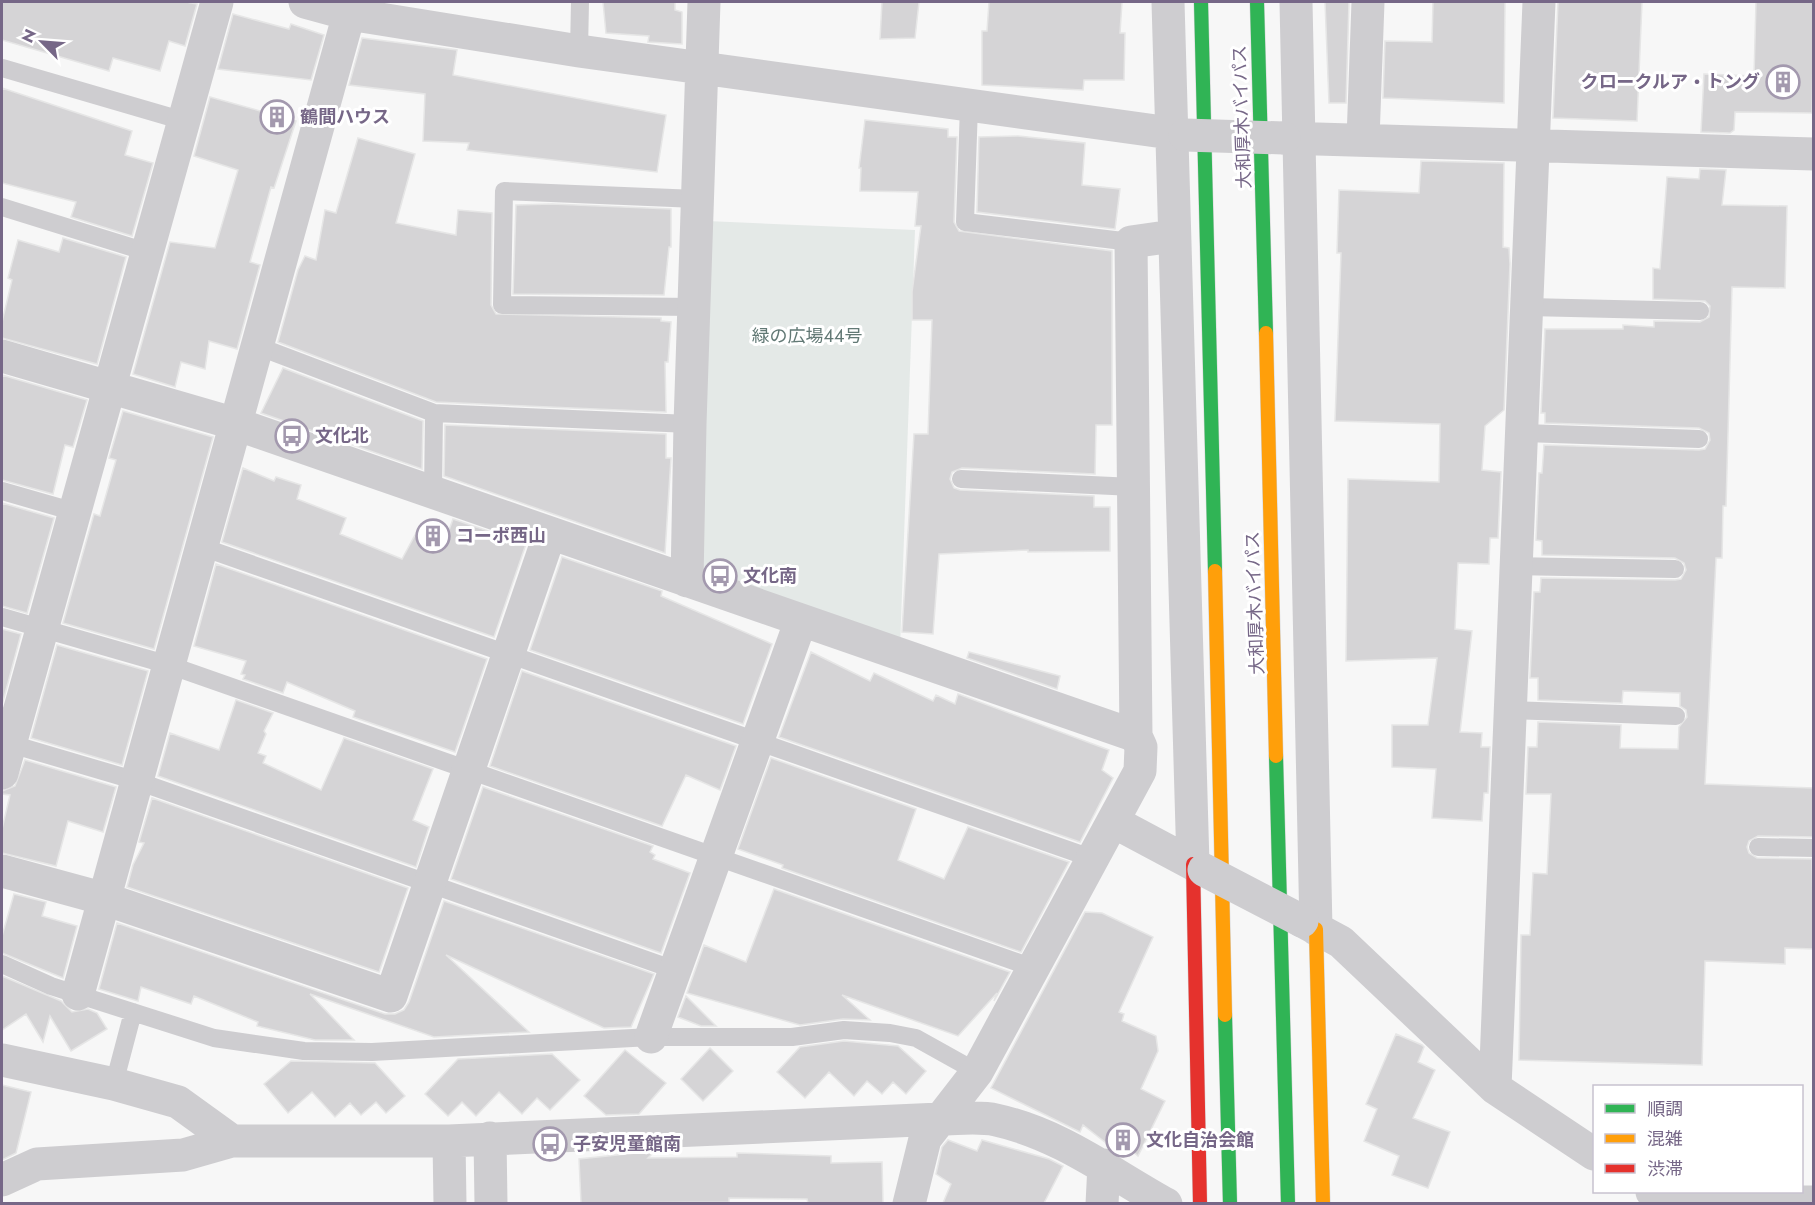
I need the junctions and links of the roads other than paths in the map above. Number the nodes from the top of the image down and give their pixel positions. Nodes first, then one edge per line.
1 (217, 2) edge
2 (305, 2) edge
3 (580, 2) edge
4 (704, 2) edge
5 (1168, 2) edge
6 (1201, 2) edge
7 (1257, 2) edge
8 (1296, 2) edge
9 (1368, 2) edge
10 (1539, 2) edge
11 (349, 14) junction
12 (579, 51) junction
13 (2, 68) edge
14 (702, 68) junction
15 (969, 106) junction
16 (184, 121) junction
17 (1178, 134) junction
18 (1292, 138) junction
19 (1363, 139) junction
20 (1534, 145) junction
21 (1814, 154) edge
22 (697, 199) junction
23 (2, 207) edge
24 (1173, 236) junction
25 (1131, 242) junction
26 (147, 252) junction
27 (694, 307) junction
28 (1528, 307) junction
29 (1700, 311) dead end
30 (257, 346) junction
31 (2, 357) edge
32 (109, 387) junction
33 (434, 413) junction
34 (236, 424) junction
35 (690, 424) junction
36 (1522, 433) junction
37 (1699, 438) dead end
38 (961, 479) dead end
39 (1134, 487) junction
40 (2, 490) edge
41 (433, 493) junction
42 (75, 512) junction
43 (550, 533) junction
44 (201, 546) junction
45 (1517, 566) junction
46 (1675, 569) dead end
47 (687, 581) junction
48 (2, 617) edge
49 (801, 620) junction
50 (42, 628) junction
51 (509, 654) junction
52 (169, 665) junction
53 (1511, 710) junction
54 (1676, 716) dead end
55 (1136, 736) junction
56 (758, 742) junction
57 (4, 753) edge
58 (469, 769) junction
59 (137, 781) junction
60 (1114, 822) junction
61 (1758, 847) dead end
62 (1814, 848) edge
63 (717, 856) junction
64 (1094, 859) junction
65 (1199, 867) junction
66 (2, 871) edge
67 (431, 882) junction
68 (105, 899) junction
69 (1309, 925) junction
70 (2, 964) edge
71 (1032, 967) junction
72 (675, 970) junction
73 (78, 994) junction
74 (133, 1012) junction
75 (651, 1037) junction
76 (2, 1060) edge
77 (977, 1072) junction
78 (114, 1084) junction
79 (1495, 1088) junction
80 (940, 1119) junction
81 (490, 1138) junction
82 (232, 1140) junction
83 (449, 1141) junction
84 (1593, 1153) edge
85 (1104, 1165) junction
86 (2, 1180) edge
87 (1655, 1193) edge
88 (1814, 1202) edge
89 (450, 1203) edge
90 (491, 1203) edge
91 (909, 1203) edge
92 (1102, 1203) edge
93 (1166, 1203) edge
94 (1200, 1203) edge
95 (1230, 1203) edge
96 (1288, 1203) edge
97 (1323, 1203) edge

1 - 16 street
2 - 11 street
3 - 12 lane
4 - 14 street
5 - 17 street
6 - 95 highway, 大和厚木バイパス
7 - 96 highway, 大和厚木バイパス
8 - 18 street
9 - 19 street
10 - 20 street
11 - 12 street
11 - 30 street
12 - 14 street
13 - 16 lane
14 - 15 street
14 - 22 street
15 - 17 street
15 - 25 lane
16 - 26 street
17 - 18 street, bridge
17 - 24 street
18 - 19 street
18 - 69 street
19 - 20 street
20 - 21 street
20 - 28 street
22 - 27 street
22 - 27 lane
23 - 26 lane
24 - 25 street
24 - 65 street
25 - 39 street
26 - 32 street
27 - 35 street
28 - 29 lane
28 - 36 street
30 - 33 lane
30 - 34 street
31 - 32 street
32 - 34 street
32 - 42 street
33 - 35 lane
33 - 41 lane
34 - 41 street
34 - 44 street
35 - 47 street
36 - 37 lane
36 - 45 street
38 - 39 lane
39 - 55 street
40 - 42 lane
41 - 43 street
42 - 50 street
43 - 47 street
43 - 51 street
44 - 51 lane
44 - 52 street
45 - 46 lane
45 - 53 street
47 - 49 street
48 - 50 lane
49 - 55 street
49 - 56 street
50 - 52 lane
50 - 57 street
51 - 56 lane
51 - 58 street
52 - 58 lane
52 - 59 street
53 - 54 lane
53 - 79 street
55 - 60 street
56 - 63 street
56 - 64 lane
57 - 59 lane
58 - 63 lane
58 - 67 street
59 - 67 lane
59 - 68 street
60 - 64 street
60 - 65 street
61 - 62 lane
63 - 71 lane
63 - 72 street
64 - 71 street
65 - 69 street, bridge
65 - 94 highway
66 - 68 street
67 - 68 street
67 - 72 lane
68 - 73 street
69 - 79 street
69 - 97 highway
70 - 73 lane
71 - 77 street
72 - 75 street
73 - 74 lane
74 - 75 lane
74 - 78 lane
75 - 77 lane
76 - 78 street
77 - 80 street
78 - 82 street
79 - 84 street
80 - 81 street
80 - 85 street
80 - 91 street
81 - 83 street
81 - 90 street
82 - 83 street
82 - 86 street
83 - 89 street
85 - 92 street
85 - 93 street
87 - 88 street

